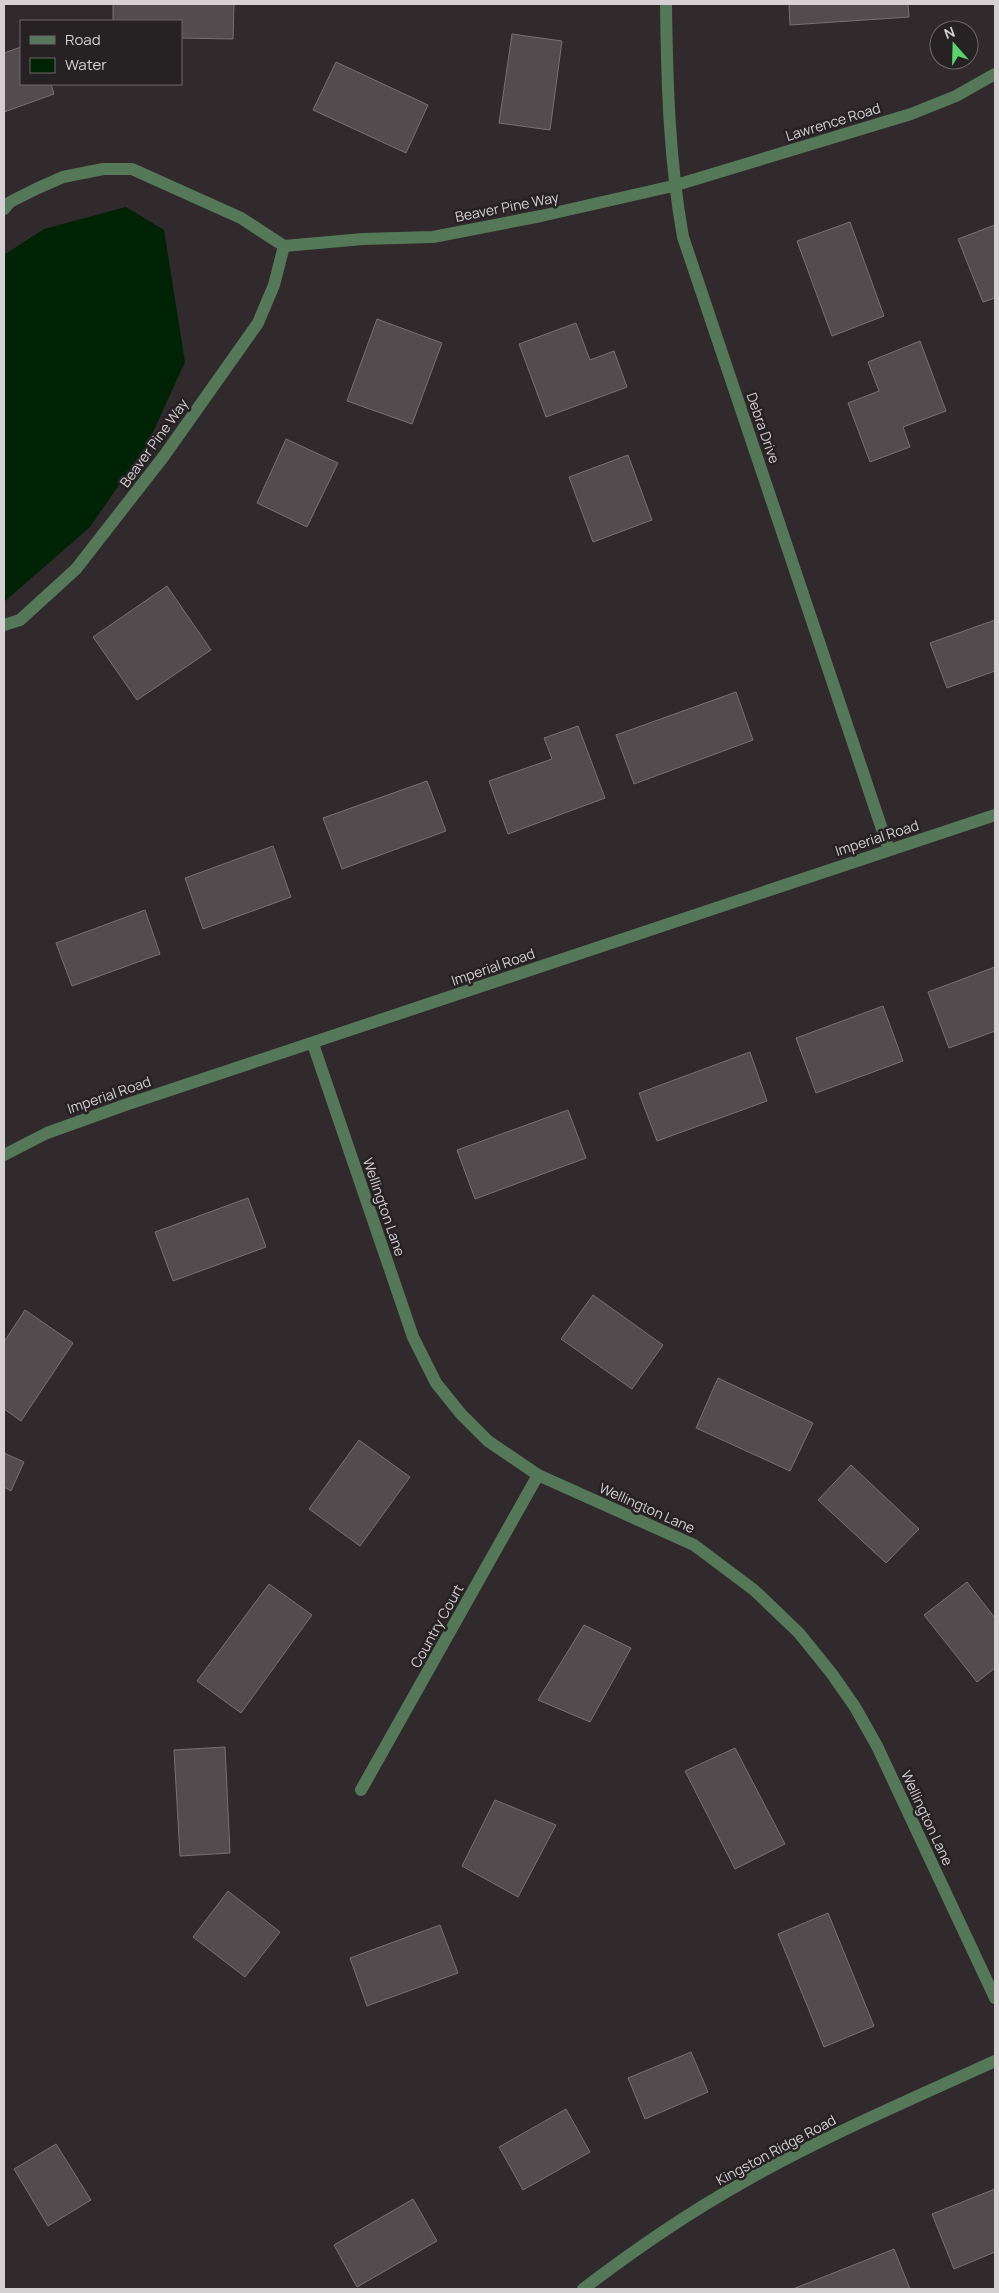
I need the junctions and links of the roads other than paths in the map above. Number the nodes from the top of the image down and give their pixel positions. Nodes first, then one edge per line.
1 (666, 4) edge
2 (995, 74) edge
3 (674, 186) junction
4 (4, 209) edge
5 (284, 246) junction
6 (4, 625) edge
7 (995, 815) edge
8 (889, 850) junction
9 (313, 1044) junction
10 (4, 1155) edge
11 (538, 1476) junction
12 (362, 1790) dead end
13 (995, 1998) edge
14 (995, 2060) edge
15 (583, 2289) edge

1 - 3 street, Debra Drive
2 - 3 street, Lawrence Road
3 - 5 street, Beaver Pine Way
3 - 8 street, Debra Drive
4 - 5 street
5 - 6 street, Beaver Pine Way
7 - 8 street, Imperial Road
8 - 9 street, Imperial Road
9 - 10 street, Imperial Road
9 - 11 street, Wellington Lane
11 - 12 street, Country Court
11 - 13 street, Wellington Lane
14 - 15 street, Kingston Ridge Road

